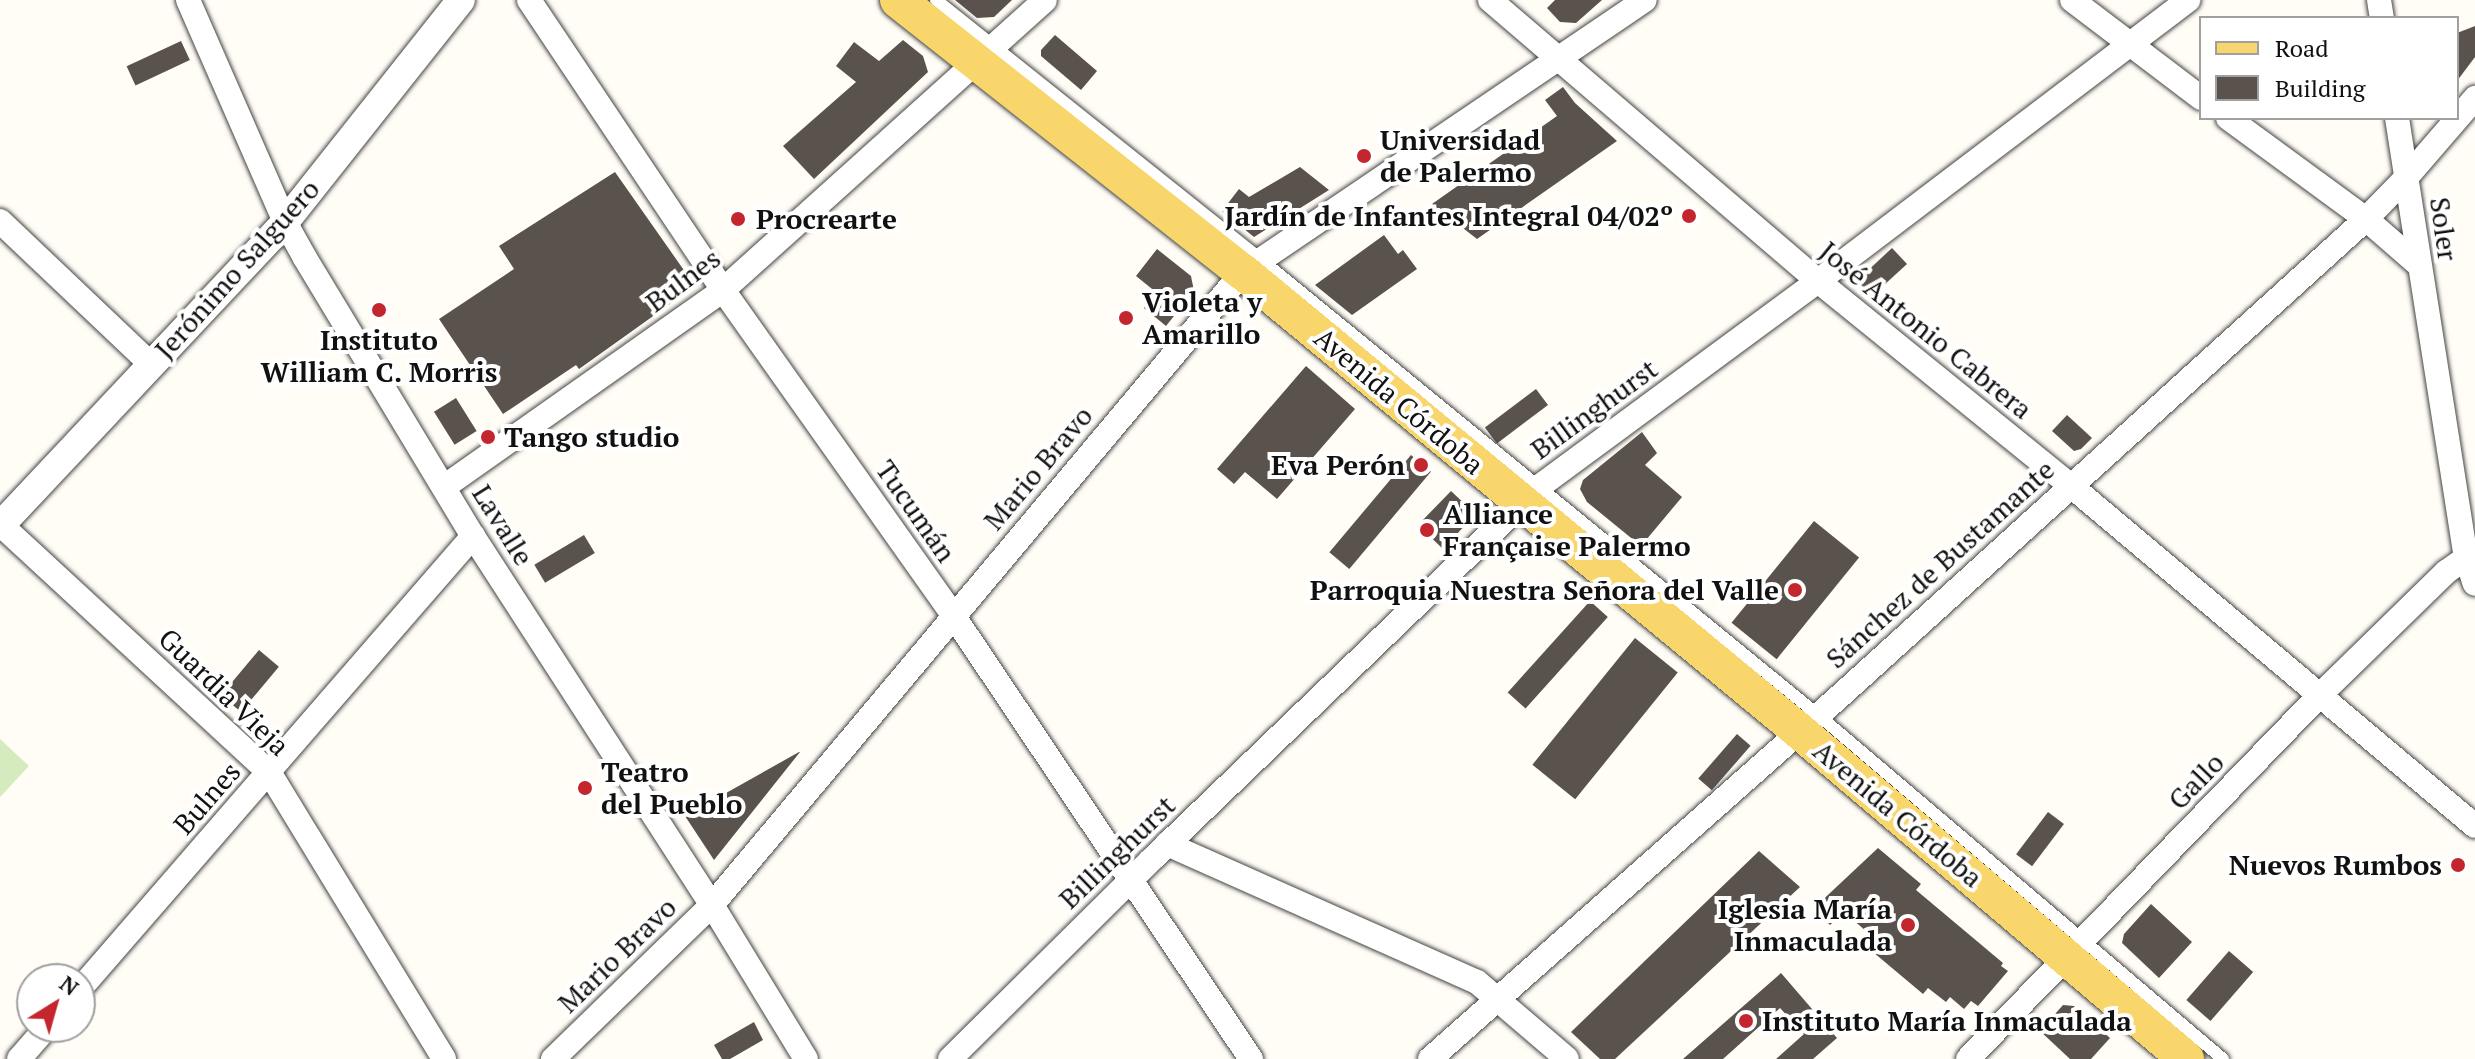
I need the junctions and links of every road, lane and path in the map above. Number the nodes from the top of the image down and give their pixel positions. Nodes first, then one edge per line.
1 (188, 0) edge
2 (461, 0) edge
3 (529, 0) edge
4 (898, 0) edge
5 (936, 0) edge
6 (1045, 0) edge
7 (1490, 0) edge
8 (1644, 0) edge
9 (2072, 0) edge
10 (2188, 0) edge
11 (2127, 44) junction
12 (985, 54) junction
13 (1559, 58) junction
14 (2199, 97) edge
15 (2475, 98) edge
16 (2459, 117) edge
17 (2231, 120) edge
18 (2397, 120) edge
19 (2456, 120) edge
20 (2406, 178) junction
21 (2366, 219) junction
22 (0, 221) edge
23 (285, 222) junction
24 (1251, 265) junction
25 (2419, 265) junction
26 (1818, 281) junction
27 (723, 290) junction
28 (152, 365) junction
29 (2070, 485) junction
30 (444, 487) junction
31 (1531, 494) junction
32 (0, 525) edge
33 (473, 536) junction
34 (2470, 554) edge
35 (2475, 584) edge
36 (953, 615) junction
37 (2320, 695) junction
38 (1808, 722) junction
39 (269, 772) junction
40 (2475, 826) edge
41 (1167, 844) junction
42 (1131, 879) junction
43 (712, 905) junction
44 (2076, 948) junction
45 (96, 971) edge
46 (1499, 997) junction
47 (33, 1043) edge
48 (19, 1059) edge
49 (444, 1059) edge
50 (553, 1059) edge
51 (806, 1059) edge
52 (950, 1059) edge
53 (1251, 1059) edge
54 (1430, 1059) edge
55 (1567, 1059) edge
56 (1968, 1059) edge
57 (2186, 1059) edge
58 (2223, 1059) edge

1 - 23 street, Lavalle
2 - 23 street, Jerónimo Salguero
3 - 27 street, Tucumán
4 - 12 main road, Avenida Córdoba
5 - 12 lane, Avenida Córdoba
6 - 12 street, Bulnes
7 - 13 street, José Antonio Cabrera
8 - 13 street, Mario Bravo
9 - 11 street
10 - 11 street, Billinghurst
11 - 14 street
11 - 26 street, Billinghurst
12 - 24 main road, Avenida Córdoba
12 - 27 street, Bulnes
13 - 24 street, Mario Bravo
13 - 26 street, José Antonio Cabrera
15 - 16 street, Sánchez de Bustamante
17 - 21 street
18 - 20 street, Soler
19 - 20 street, Sánchez de Bustamante
20 - 21 street, Sánchez de Bustamante
20 - 25 street, Soler
21 - 25 street
21 - 29 street, Sánchez de Bustamante
22 - 28 street
23 - 28 street, Jerónimo Salguero
23 - 30 street, Lavalle
24 - 31 main road, Avenida Córdoba
24 - 36 street, Mario Bravo
25 - 34 street, Soler
26 - 29 street, José Antonio Cabrera
26 - 31 street, Billinghurst
27 - 30 street, Bulnes
27 - 36 street, Tucumán
28 - 32 street, Jerónimo Salguero
29 - 37 street, José Antonio Cabrera
29 - 38 street, Sánchez de Bustamante
30 - 33 street, Lavalle
31 - 38 main road, Avenida Córdoba
31 - 41 street, Billinghurst
32 - 39 street, Guardia Vieja
33 - 39 street, Bulnes
33 - 43 street, Lavalle
34 - 35 street, Soler
34 - 37 street, Gallo
36 - 42 street, Tucumán
36 - 43 street, Mario Bravo
37 - 40 street, José Antonio Cabrera
37 - 44 street, Gallo
38 - 44 main road, Avenida Córdoba
38 - 46 street, Sánchez de Bustamante
39 - 45 street, Bulnes
39 - 49 street, Guardia Vieja
41 - 42 street, Billinghurst
41 - 46 street
42 - 52 street, Billinghurst
42 - 53 street, Tucumán
43 - 50 street, Mario Bravo
43 - 51 street, Lavalle
44 - 56 street, Gallo
44 - 57 main road, Avenida Córdoba
44 - 58 lane, Avenida Córdoba
46 - 54 street, Sánchez de Bustamante
46 - 55 street
47 - 48 street

